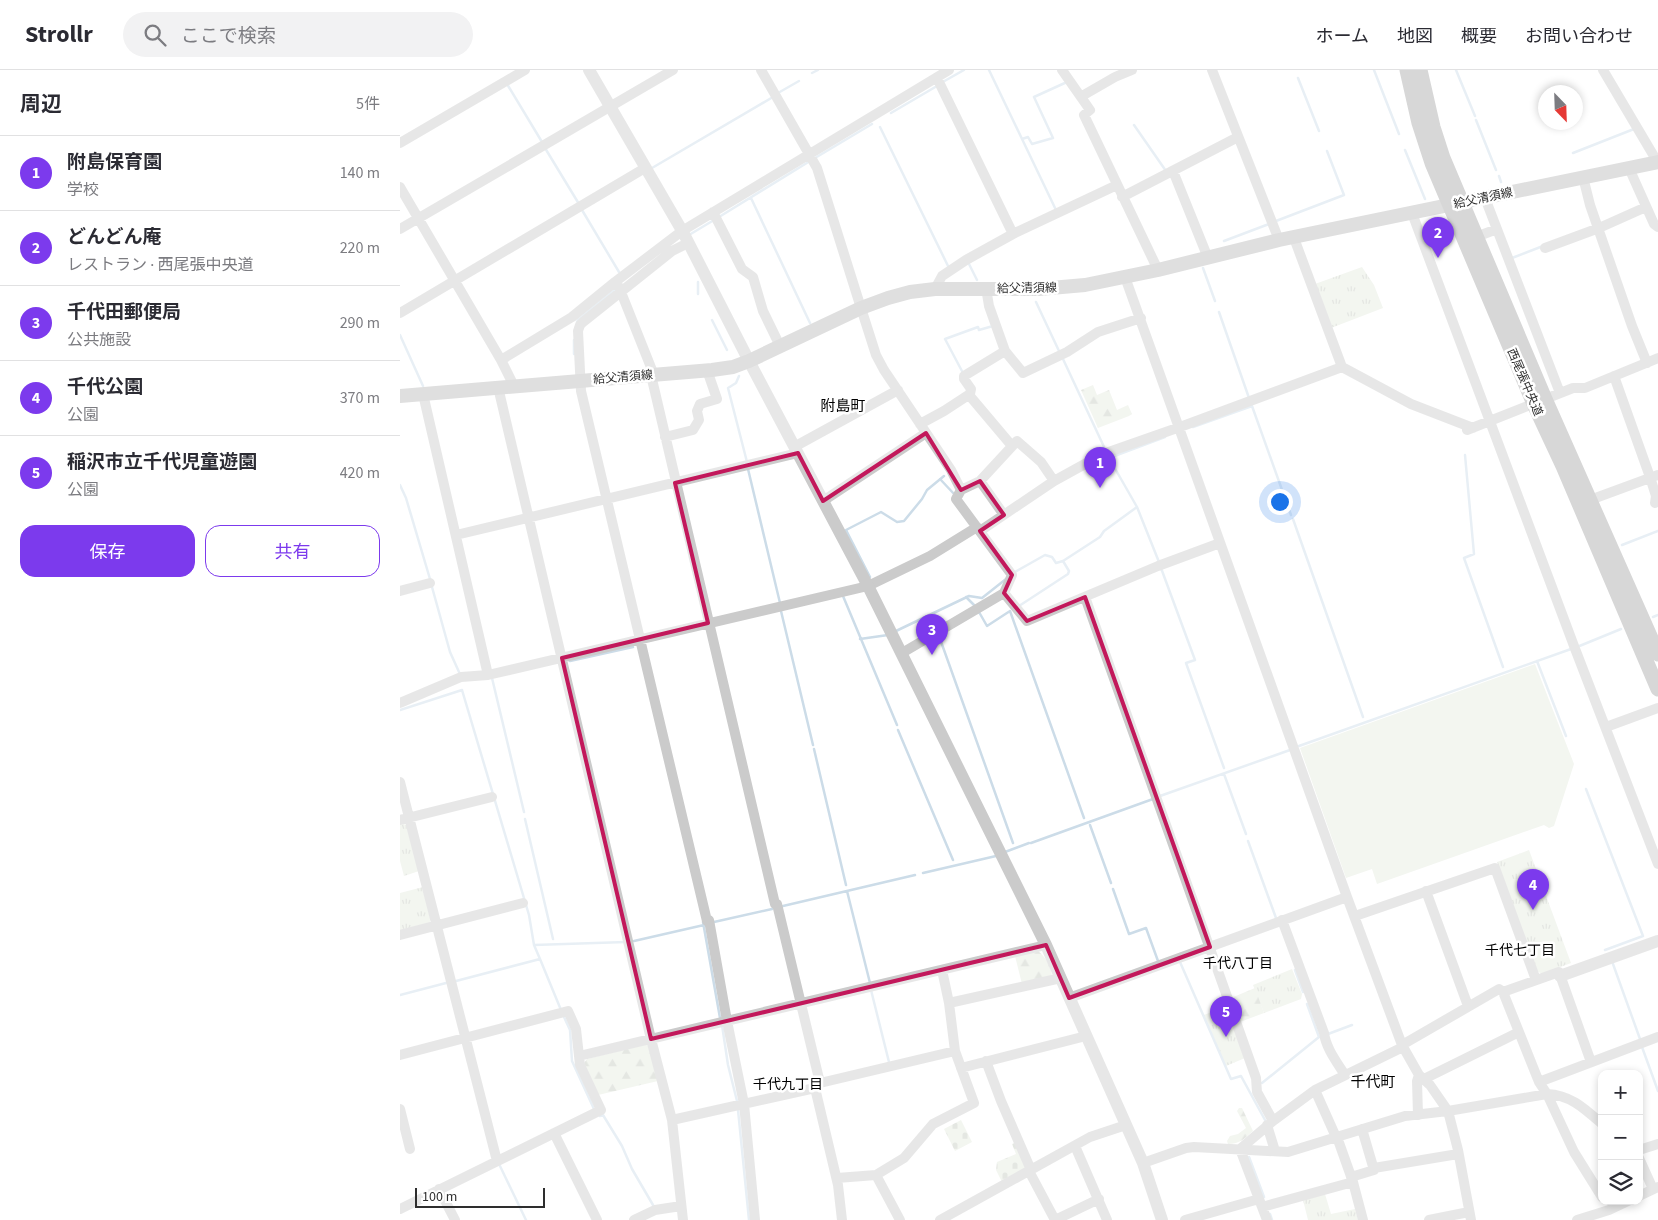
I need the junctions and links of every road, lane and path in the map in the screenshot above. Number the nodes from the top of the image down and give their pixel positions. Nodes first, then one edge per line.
1 (526, 70) edge
2 (588, 70) edge
3 (673, 70) edge
4 (761, 70) edge
5 (950, 70) edge
6 (1062, 70) edge
7 (1132, 70) edge
8 (1212, 70) edge
9 (1407, 70) edge
10 (1420, 70) edge
11 (1603, 70) edge
12 (1114, 74) edge
13 (939, 82) junction
14 (1082, 96) junction
15 (610, 107) junction
16 (1238, 137) junction
17 (400, 143) edge
18 (812, 158) junction
19 (1658, 162) edge
20 (645, 168) junction
21 (1629, 168) junction
22 (1172, 171) junction
23 (1583, 177) junction
24 (1117, 185) junction
25 (400, 187) edge
26 (1122, 197) junction
27 (1485, 198) junction
28 (1456, 204) junction
29 (1646, 207) junction
30 (1412, 213) junction
31 (716, 216) junction
32 (419, 219) junction
33 (1658, 227) edge
34 (1599, 228) junction
35 (400, 229) edge
36 (1497, 229) junction
37 (1013, 234) junction
38 (685, 237) junction
39 (1476, 237) junction
40 (1294, 238) junction
41 (1279, 240) junction
42 (1546, 248) dead end
43 (1208, 258) junction
44 (1158, 270) junction
45 (1125, 277) junction
46 (455, 280) junction
47 (618, 287) junction
48 (986, 288) junction
49 (935, 289) junction
50 (1520, 289) junction
51 (1501, 297) junction
52 (861, 308) junction
53 (400, 313) edge
54 (1141, 318) junction
55 (1532, 321) junction
56 (1514, 327) junction
57 (780, 346) junction
58 (1005, 351) junction
59 (1658, 358) edge
60 (501, 360) junction
61 (749, 361) junction
62 (1647, 363) junction
63 (1342, 367) junction
64 (707, 370) junction
65 (652, 375) junction
66 (1614, 376) junction
67 (581, 381) junction
68 (514, 386) junction
69 (498, 387) junction
70 (898, 390) junction
71 (1560, 393) junction
72 (423, 394) junction
73 (969, 395) junction
74 (400, 396) edge
75 (1540, 402) junction
76 (1489, 421) junction
77 (920, 424) junction
78 (1180, 427) junction
79 (926, 433) junction
80 (665, 437) junction
81 (1012, 446) junction
82 (796, 450) junction
83 (1654, 476) edge
84 (980, 481) junction
85 (1054, 481) junction
86 (675, 483) junction
87 (961, 490) junction
88 (605, 500) junction
89 (1590, 500) junction
90 (823, 501) junction
91 (1655, 503) dead end
92 (1004, 515) junction
93 (529, 517) junction
94 (978, 529) junction
95 (456, 535) junction
96 (1220, 543) junction
97 (430, 583) dead end
98 (868, 586) junction
99 (400, 590) edge
100 (1004, 593) junction
101 (1085, 597) junction
102 (708, 623) junction
103 (638, 640) junction
104 (902, 653) junction
105 (1658, 654) edge
106 (562, 658) junction
107 (488, 675) junction
108 (1658, 689) edge
109 (400, 703) edge
110 (1658, 708) edge
111 (1606, 727) junction
112 (400, 782) edge
113 (492, 797) dead end
114 (405, 819) edge
115 (1658, 864) edge
116 (1426, 892) junction
117 (1348, 897) junction
118 (523, 903) dead end
119 (1355, 916) junction
120 (1282, 920) junction
121 (437, 926) junction
122 (400, 936) edge
123 (1658, 941) edge
124 (1046, 946) junction
125 (1210, 947) junction
126 (942, 970) junction
127 (1560, 976) junction
128 (1061, 978) junction
129 (1536, 980) junction
130 (1503, 992) junction
131 (1070, 998) junction
132 (948, 1003) junction
133 (800, 1004) junction
134 (1468, 1006) junction
135 (726, 1021) junction
136 (1519, 1032) junction
137 (1086, 1036) junction
138 (1658, 1037) edge
139 (466, 1039) junction
140 (652, 1039) junction
141 (1403, 1046) junction
142 (955, 1051) junction
143 (400, 1056) edge
144 (579, 1056) junction
145 (986, 1062) junction
146 (1591, 1062) junction
147 (961, 1068) junction
148 (1344, 1075) junction
149 (1421, 1077) junction
150 (1539, 1082) junction
151 (817, 1085) junction
152 (1315, 1090) junction
153 (1547, 1094) junction
154 (744, 1104) junction
155 (400, 1109) edge
156 (1448, 1111) junction
157 (1418, 1115) junction
158 (672, 1120) junction
159 (1598, 1121) edge
160 (1270, 1123) junction
161 (1126, 1124) junction
162 (1362, 1129) junction
163 (554, 1133) junction
164 (1337, 1137) junction
165 (1658, 1144) edge
166 (1075, 1146) junction
167 (410, 1149) dead end
168 (1240, 1149) junction
169 (1643, 1149) edge
170 (1275, 1151) junction
171 (1458, 1154) junction
172 (1640, 1160) edge
173 (497, 1161) junction
174 (1143, 1163) junction
175 (1374, 1168) junction
176 (1030, 1171) junction
177 (876, 1175) junction
178 (837, 1178) junction
179 (1352, 1179) junction
180 (1655, 1188) edge
181 (439, 1189) junction
182 (1598, 1191) edge
183 (1643, 1194) edge
184 (1099, 1199) junction
185 (1260, 1203) junction
186 (1607, 1205) edge
187 (681, 1206) junction
188 (400, 1209) edge
189 (1470, 1216) edge
190 (454, 1220) edge
191 (597, 1220) edge
192 (634, 1220) edge
193 (683, 1220) edge
194 (755, 1220) edge
195 (842, 1220) edge
196 (900, 1220) edge
197 (940, 1220) edge
198 (1055, 1220) edge
199 (1107, 1220) edge
200 (1162, 1220) edge
201 (1185, 1220) edge
202 (1267, 1220) edge
203 (1363, 1220) edge
204 (1430, 1220) edge
205 (1577, 1220) edge
206 (1613, 1220) edge

1 - 17 street
2 - 15 street
3 - 15 street
4 - 18 street
5 - 13 street
6 - 14 street
7 - 12 street
8 - 16 street
9 - 28 main road, 西尾張中央道
10 - 28 main road, 西尾張中央道
11 - 19 street
12 - 14 street
13 - 18 street
13 - 37 street
14 - 24 street
15 - 20 street
15 - 32 street
16 - 22 street
16 - 41 street
18 - 31 street
18 - 52 street
19 - 21 main road, 給父清須線
20 - 38 street
20 - 46 street
21 - 23 main road, 給父清須線
21 - 29 street
22 - 26 street
22 - 43 street
23 - 27 main road, 給父清須線
23 - 34 street
24 - 26 street
24 - 37 street
25 - 32 street
26 - 44 street
27 - 28 main road, 給父清須線
27 - 36 street
28 - 30 main road, 給父清須線
28 - 39 main road, 西尾張中央道
28 - 75 main road, 西尾張中央道
29 - 33 street
29 - 34 street
30 - 40 main road, 給父清須線
30 - 76 street
31 - 38 street
31 - 57 street
32 - 35 street
32 - 46 street
34 - 42 street
34 - 62 street
36 - 39 street
36 - 50 street
37 - 49 street
38 - 47 street
38 - 61 street
39 - 51 main road, 西尾張中央道
40 - 41 main road, 給父清須線
40 - 63 street
41 - 43 main road, 給父清須線
43 - 44 main road, 給父清須線
44 - 45 main road, 給父清須線
45 - 48 main road, 給父清須線
45 - 54 street
46 - 53 street
46 - 60 street
47 - 60 street
47 - 65 street
47 - 67 street
48 - 49 main road, 給父清須線
48 - 58 street
49 - 52 main road, 給父清須線
50 - 51 street
50 - 55 street
51 - 56 main road, 西尾張中央道
52 - 57 main road, 給父清須線
52 - 70 street
54 - 58 street
54 - 78 street
55 - 56 street
55 - 71 street
56 - 75 main road, 西尾張中央道
57 - 61 main road, 給父清須線
58 - 73 street
59 - 62 street
60 - 68 street
61 - 64 main road, 給父清須線
61 - 82 street
62 - 66 street
63 - 76 street
63 - 78 street
64 - 65 main road, 給父清須線
64 - 80 street
65 - 67 main road, 給父清須線
65 - 80 street
66 - 71 street
66 - 83 street
67 - 68 main road, 給父清須線
67 - 88 street
68 - 69 main road, 給父清須線
69 - 72 main road, 給父清須線
69 - 93 street
70 - 77 street
70 - 82 street
71 - 75 street
72 - 74 main road, 給父清須線
72 - 95 street
73 - 77 street
73 - 81 street
75 - 76 street
75 - 89 main road, 西尾張中央道
75 - 108 main road, 西尾張中央道
76 - 111 street
77 - 79 street
78 - 85 street
78 - 96 street
79 - 87 street
79 - 90 street
80 - 86 street
81 - 84 street
81 - 85 street
82 - 86 street
82 - 90 street
83 - 89 street
83 - 91 street
84 - 87 street
84 - 92 street
85 - 92 street
86 - 88 street
86 - 102 street
87 - 94 street
88 - 93 street
88 - 103 street
89 - 105 main road, 西尾張中央道
90 - 98 street
92 - 94 street
93 - 95 street
93 - 106 street
94 - 98 street
94 - 100 street
95 - 107 street
96 - 101 street
96 - 117 street
97 - 99 street
98 - 102 street
98 - 104 street
100 - 101 street
100 - 104 street
101 - 125 street
102 - 103 street
102 - 133 street
103 - 106 street
103 - 135 street
104 - 124 street
106 - 107 street
106 - 140 street
107 - 109 street
110 - 111 street
111 - 115 street
112 - 114 street
113 - 114 street
114 - 121 street
116 - 119 street
116 - 129 street
116 - 134 street
117 - 119 street
117 - 120 street
118 - 121 street
119 - 141 street
120 - 125 street
120 - 148 street
121 - 122 street
121 - 139 street
123 - 127 street
124 - 126 street
124 - 128 street
125 - 131 street
125 - 160 street
126 - 132 street
126 - 133 street
127 - 129 street
127 - 146 street
128 - 131 street
128 - 132 street
129 - 130 street
130 - 134 street
130 - 136 street
131 - 137 street
132 - 142 street
133 - 135 street
133 - 151 street
134 - 141 street
135 - 140 street
135 - 154 street
136 - 149 street
136 - 150 street
137 - 145 street
137 - 161 street
138 - 146 street
139 - 143 street
139 - 144 street
139 - 173 street
140 - 144 street
140 - 158 street
141 - 148 street
141 - 149 street
142 - 147 street
142 - 151 street
144 - 163 street
145 - 147 street
145 - 176 street
146 - 150 street
147 - 177 street
148 - 152 street
149 - 156 street
149 - 157 street
150 - 153 street
151 - 154 street
151 - 178 street
152 - 160 street
152 - 164 street
153 - 156 street
153 - 159 street
153 - 182 street
154 - 158 street
154 - 194 street
155 - 167 street
156 - 157 street
156 - 171 street
157 - 162 street
158 - 187 street
160 - 168 street
160 - 170 street
161 - 166 street
161 - 174 street
162 - 164 street
162 - 175 street
163 - 173 street
163 - 191 street
164 - 170 street
164 - 179 street
165 - 169 street
166 - 176 street
166 - 184 street
168 - 170 street
168 - 174 street
168 - 185 street
171 - 175 street
171 - 189 street
172 - 180 street
173 - 181 street
174 - 200 street
175 - 179 street
176 - 197 street
176 - 198 street
177 - 178 street
177 - 196 street
178 - 195 street
179 - 185 street
179 - 203 street
180 - 183 street
181 - 188 street
181 - 190 street
184 - 198 street
184 - 199 street
185 - 201 street
185 - 202 street
186 - 205 street
186 - 206 street
187 - 192 street
187 - 193 street
189 - 204 street

